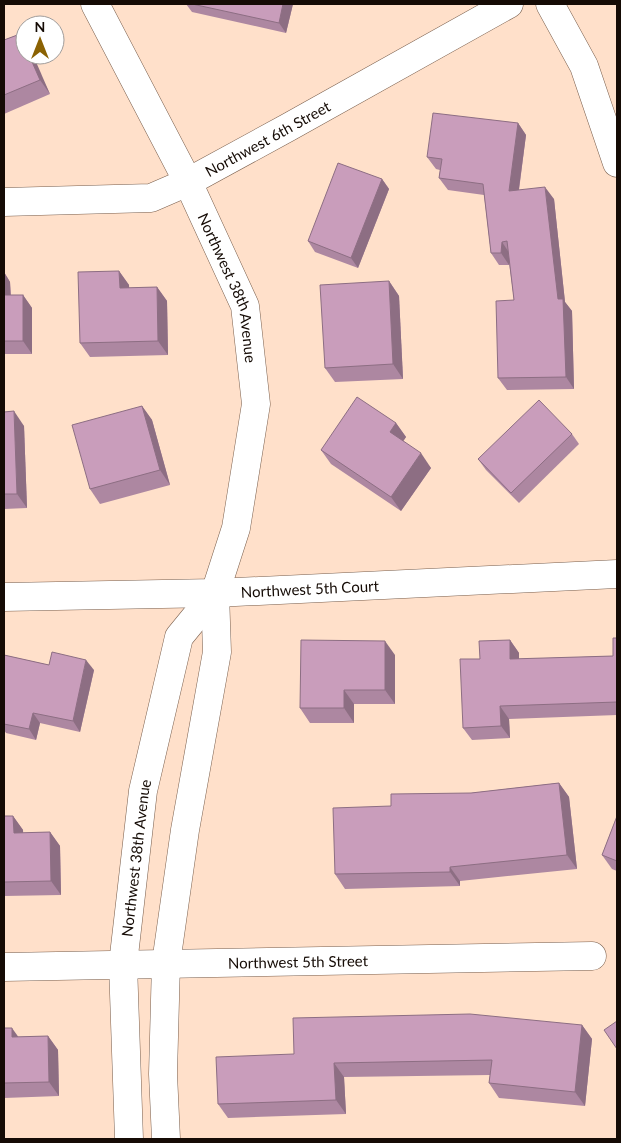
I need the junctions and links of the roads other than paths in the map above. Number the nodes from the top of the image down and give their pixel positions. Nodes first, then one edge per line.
1 (95, 4) edge
2 (509, 4) edge
3 (550, 4) edge
4 (617, 163) edge
5 (188, 182) junction
6 (4, 202) edge
7 (617, 574) edge
8 (216, 593) junction
9 (4, 597) edge
10 (592, 956) dead end
11 (166, 963) junction
12 (123, 964) junction
13 (4, 967) edge
14 (129, 1139) edge
15 (166, 1139) edge

1 - 5 street, Northwest 38th Avenue
2 - 5 street, Northwest 6th Street
3 - 4 street
5 - 6 street, Northwest 6th Street
5 - 8 street, Northwest 38th Avenue
7 - 8 street, Northwest 5th Court
8 - 9 street, Northwest 5th Court
8 - 11 street, Northwest 38th Avenue
8 - 12 street, Northwest 38th Avenue
10 - 11 street, Northwest 5th Street
11 - 12 street, Northwest 5th Street
11 - 15 street, Northwest 38th Avenue
12 - 13 street, Northwest 5th Street
12 - 14 street, Northwest 38th Avenue

